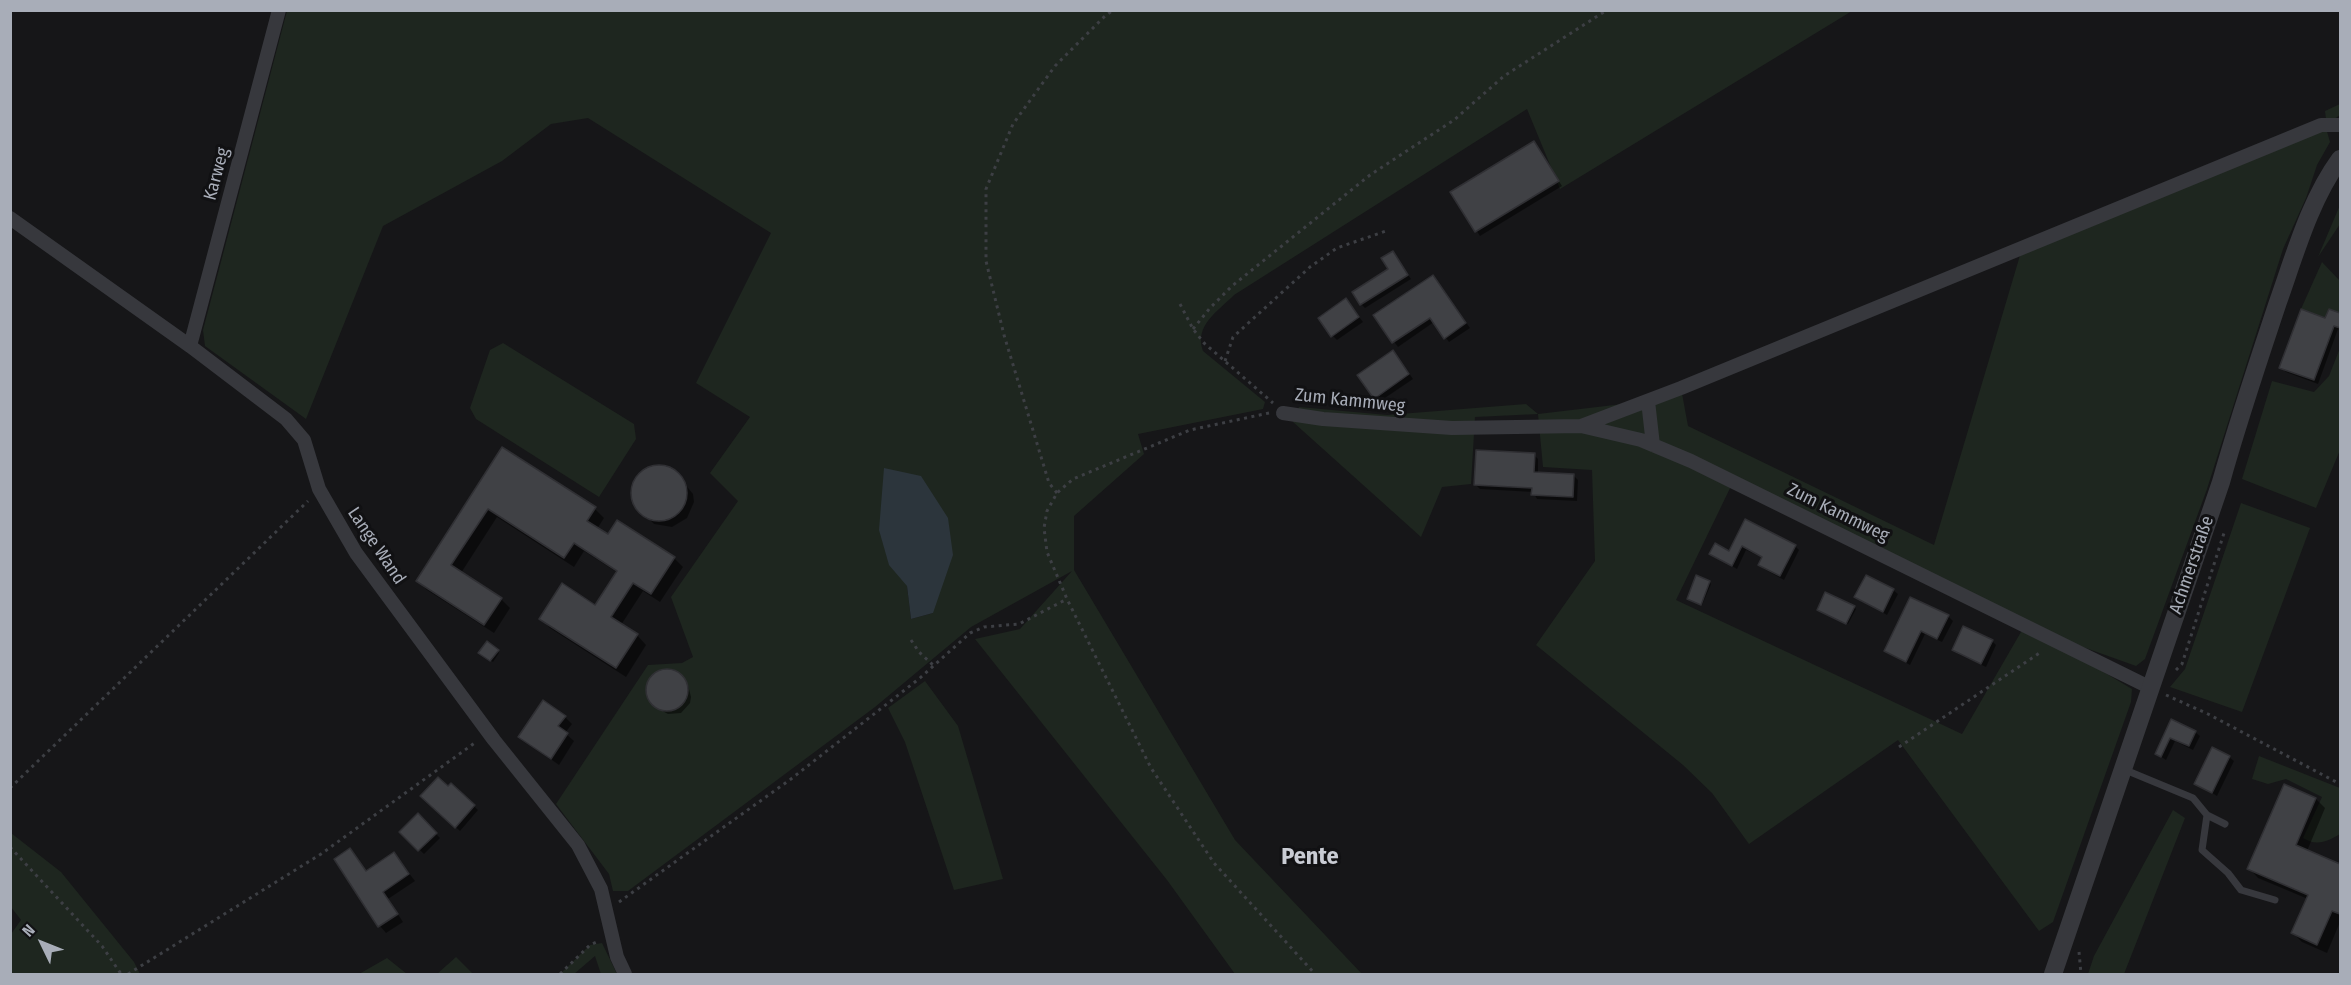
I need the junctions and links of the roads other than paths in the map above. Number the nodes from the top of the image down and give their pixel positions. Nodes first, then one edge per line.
1 (279, 10) edge
2 (2340, 125) edge
3 (2340, 159) edge
4 (10, 218) edge
5 (190, 346) junction
6 (1648, 401) junction
7 (1283, 413) road end
8 (1581, 426) junction
9 (1653, 445) junction
10 (2151, 688) junction
11 (2123, 769) junction
12 (2207, 815) junction
13 (2225, 824) dead end
14 (2275, 900) dead end
15 (625, 975) edge
16 (2053, 975) edge

1 - 5 street, Karweg
2 - 6 street
3 - 10 street, Achmerstraße
4 - 5 street, Lange Wand
5 - 15 street, Lange Wand
6 - 8 street
6 - 9 street
7 - 8 street, Zum Kammweg
8 - 9 street, Zum Kammweg
9 - 10 street, Zum Kammweg
10 - 11 street, Achmerstraße
11 - 12 lane
11 - 16 street, Achmerstraße
12 - 13 lane
12 - 14 lane

